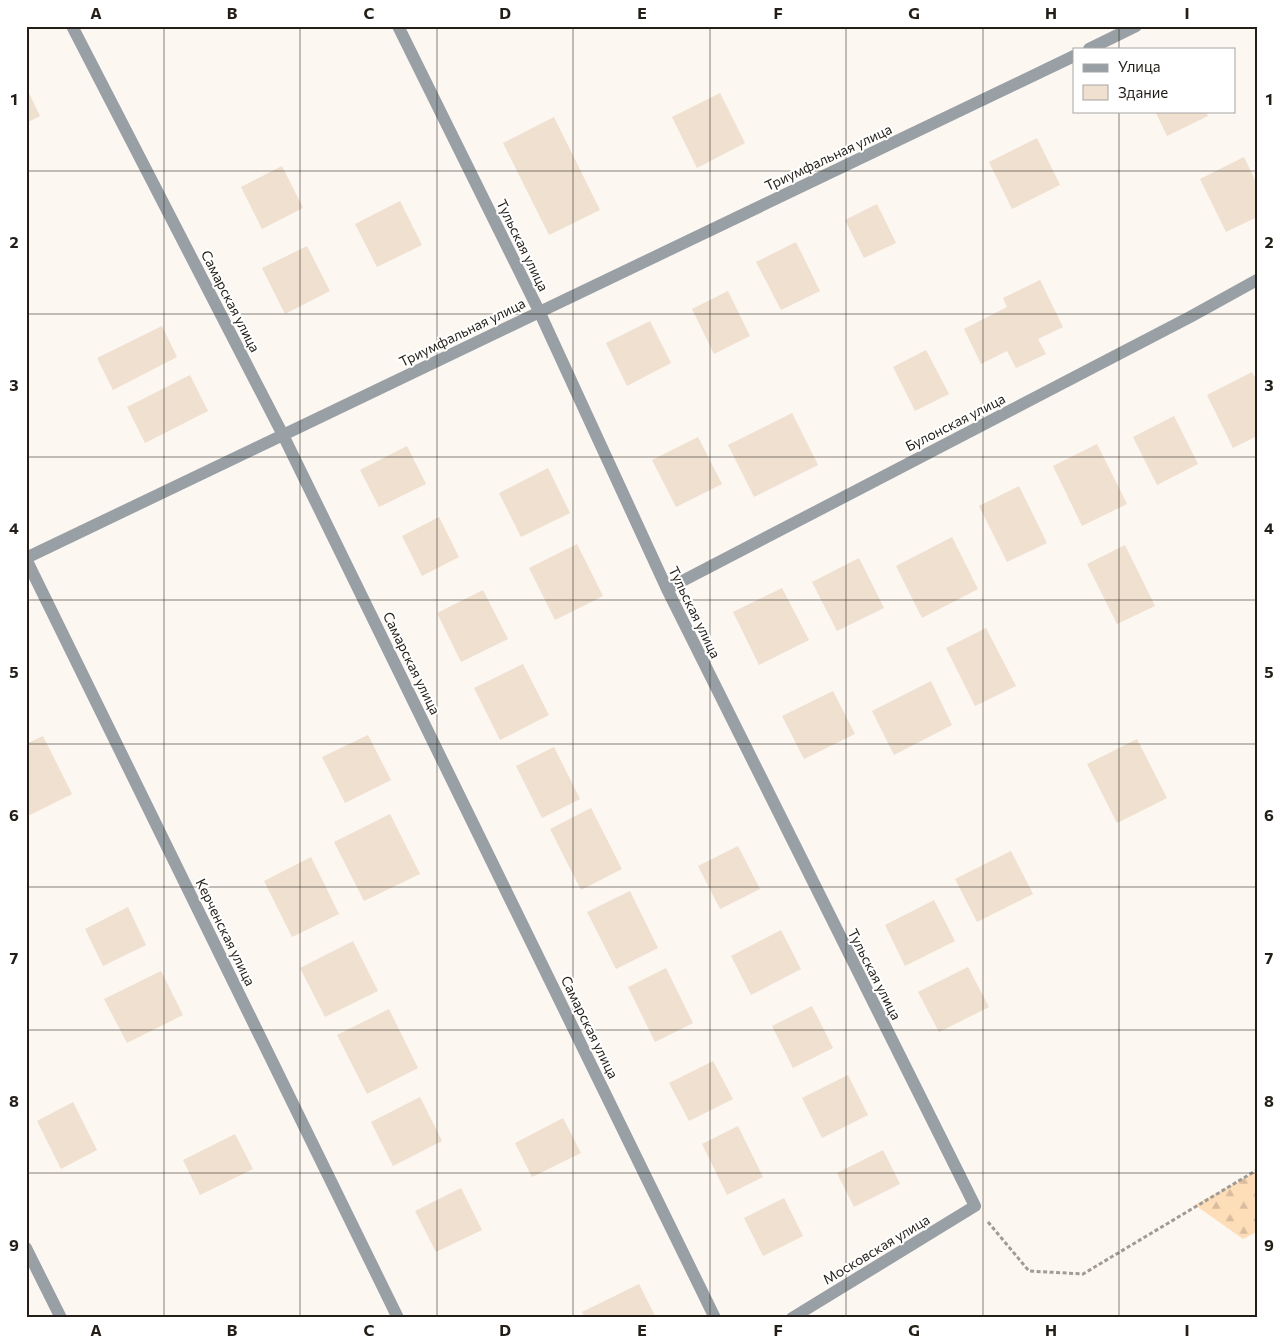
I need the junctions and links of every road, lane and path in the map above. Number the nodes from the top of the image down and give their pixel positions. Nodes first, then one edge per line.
1 (72, 26) edge
2 (398, 26) edge
3 (1136, 26) edge
4 (1091, 48) edge
5 (1073, 56) edge
6 (1257, 280) edge
7 (539, 311) junction
8 (283, 435) junction
9 (26, 559) edge
10 (667, 589) junction
11 (1257, 1170) edge
12 (975, 1206) junction
13 (26, 1248) edge
14 (61, 1318) edge
15 (398, 1318) edge
16 (715, 1318) edge
17 (792, 1318) edge

1 - 8 street, Самарская улица
2 - 7 street, Тульская улица
3 - 4 street
5 - 7 street, Триумфальная улица
6 - 10 street, Булонская улица
7 - 8 street, Триумфальная улица
7 - 10 street, Тульская улица
8 - 9 street, Триумфальная улица
8 - 16 street, Самарская улица
9 - 15 street, Керченская улица
10 - 12 street, Тульская улица
11 - 12 path
12 - 17 street, Московская улица
13 - 14 street

